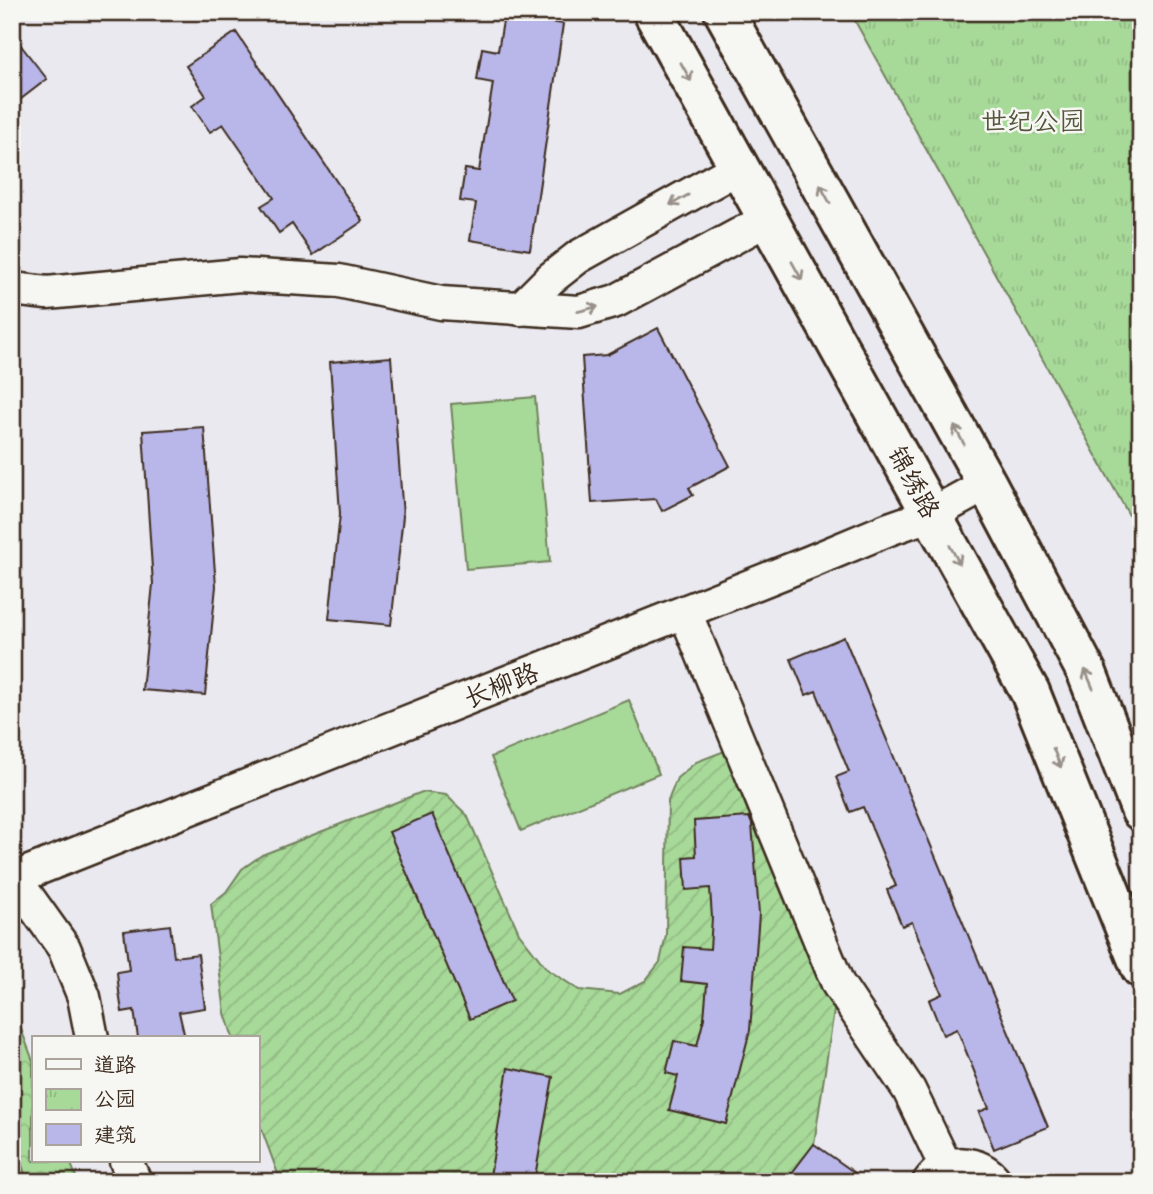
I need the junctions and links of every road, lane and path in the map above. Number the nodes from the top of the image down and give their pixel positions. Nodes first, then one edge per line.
1 (653, 12) edge
2 (724, 12) edge
3 (739, 167) junction
4 (768, 219) junction
5 (12, 289) edge
6 (520, 309) junction
7 (987, 484) junction
8 (932, 514) junction
9 (685, 612) junction
10 (1141, 811) edge
11 (13, 878) edge
12 (1141, 968) edge
13 (92, 1036) edge
14 (126, 1162) edge
15 (937, 1175) edge
16 (135, 1182) edge
17 (996, 1182) edge

1 -> 3 main road, 锦绣路
7 -> 2 main road
3 - 4 main road, 锦绣路
3 -> 6 street
6 -> 4 street
4 -> 8 main road, 锦绣路
5 - 6 street
7 - 8 street, 长柳路
10 -> 7 main road
8 - 9 street, 长柳路
8 -> 12 main road, 锦绣路
9 - 11 street, 长柳路
9 - 15 street
11 - 13 street
14 - 16 street
15 - 17 street

